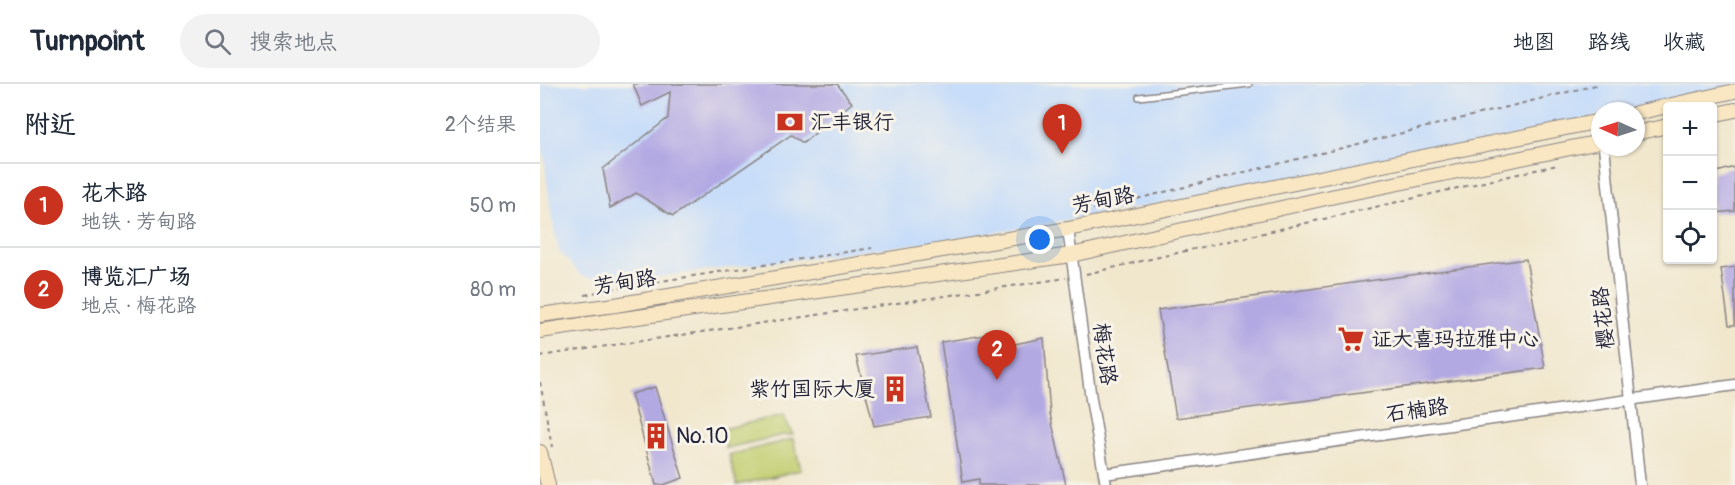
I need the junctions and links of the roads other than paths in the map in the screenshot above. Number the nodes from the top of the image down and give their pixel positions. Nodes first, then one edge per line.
1 (1249, 84) edge
2 (1735, 92) edge
3 (1139, 97) dead end
4 (1735, 110) edge
5 (1645, 111) edge
6 (1717, 114) edge
7 (1591, 123) edge
8 (1663, 127) edge
9 (1645, 131) edge
10 (1591, 144) edge
11 (1605, 156) edge
12 (1068, 222) junction
13 (1071, 255) junction
14 (540, 315) edge
15 (540, 331) edge
16 (1735, 385) edge
17 (1631, 399) junction
18 (546, 451) edge
19 (1105, 479) edge
20 (548, 485) edge
21 (1640, 485) edge

1 - 3 lane
2 - 5 main road
4 - 6 main road
7 - 12 main road, 芳甸路
8 - 9 main road
10 - 13 main road, 芳甸路
11 - 17 street, 樱花路
12 - 13 street, 梅花路
12 - 14 main road, 芳甸路
13 - 15 main road, 芳甸路
13 - 19 street, 梅花路
16 - 17 street, 石楠路
17 - 19 street, 石楠路
17 - 21 street, 樱花路
18 - 20 main road

